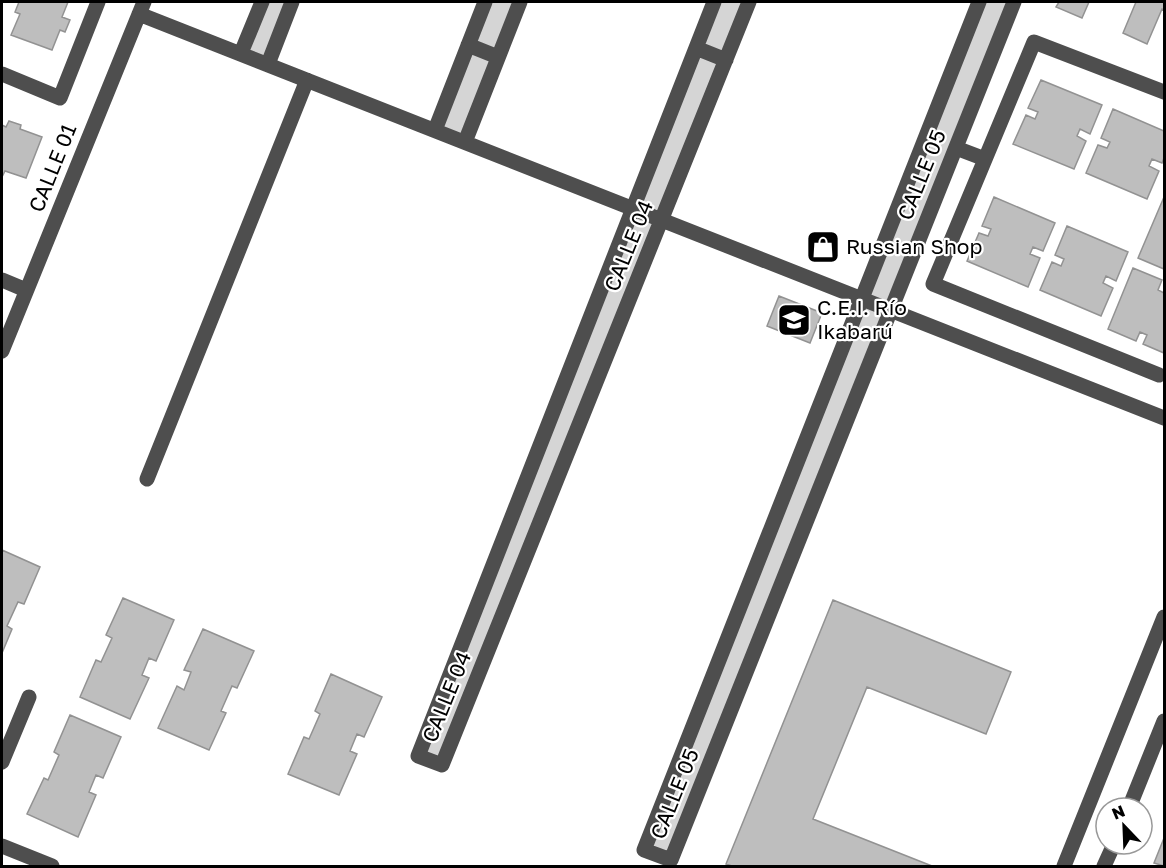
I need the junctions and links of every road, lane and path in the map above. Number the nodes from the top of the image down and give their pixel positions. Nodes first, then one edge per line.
1 (98, 2) edge
2 (262, 2) edge
3 (292, 2) edge
4 (485, 2) edge
5 (520, 2) edge
6 (714, 2) edge
7 (749, 2) edge
8 (979, 2) edge
9 (1014, 2) edge
10 (142, 8) edge
11 (468, 45) junction
12 (696, 48) junction
13 (241, 53) junction
14 (498, 57) junction
15 (726, 60) junction
16 (268, 64) junction
17 (2, 74) edge
18 (307, 80) junction
19 (1164, 92) edge
20 (435, 130) junction
21 (465, 142) junction
22 (956, 148) junction
23 (985, 159) junction
24 (632, 208) junction
25 (663, 219) junction
26 (2, 280) edge
27 (26, 290) junction
28 (862, 298) junction
29 (892, 309) junction
30 (2, 351) edge
31 (1159, 375) dead end
32 (1164, 417) edge
33 (147, 479) dead end
34 (1164, 616) edge
35 (29, 697) dead end
36 (1164, 721) edge
37 (2, 762) edge
38 (1134, 796) edge
39 (2, 846) edge
40 (52, 867) edge
41 (1064, 867) edge

1 - 17 street
2 - 13 street
3 - 16 street
4 - 11 street
5 - 14 street
6 - 12 street, CALLE 04
7 - 15 street, CALLE 04
8 - 28 street, CALLE 05
9 - 22 street, CALLE 05
10 - 13 street
10 - 27 street, CALLE 01
11 - 14 street
11 - 20 street
12 - 15 street
12 - 24 street, CALLE 04
13 - 16 street
14 - 21 street
15 - 25 street, CALLE 04
16 - 18 street
18 - 20 street
18 - 33 street
19 - 23 street
20 - 21 street
21 - 24 street
22 - 23 street
22 - 29 street, CALLE 05
23 - 31 street
24 - 25 street
24 - 25 street, CALLE 04
25 - 28 street
26 - 27 street
27 - 30 street, CALLE 01
28 - 29 street
28 - 29 street, CALLE 05
29 - 32 street
34 - 41 street
35 - 37 street
36 - 38 street
39 - 40 street

